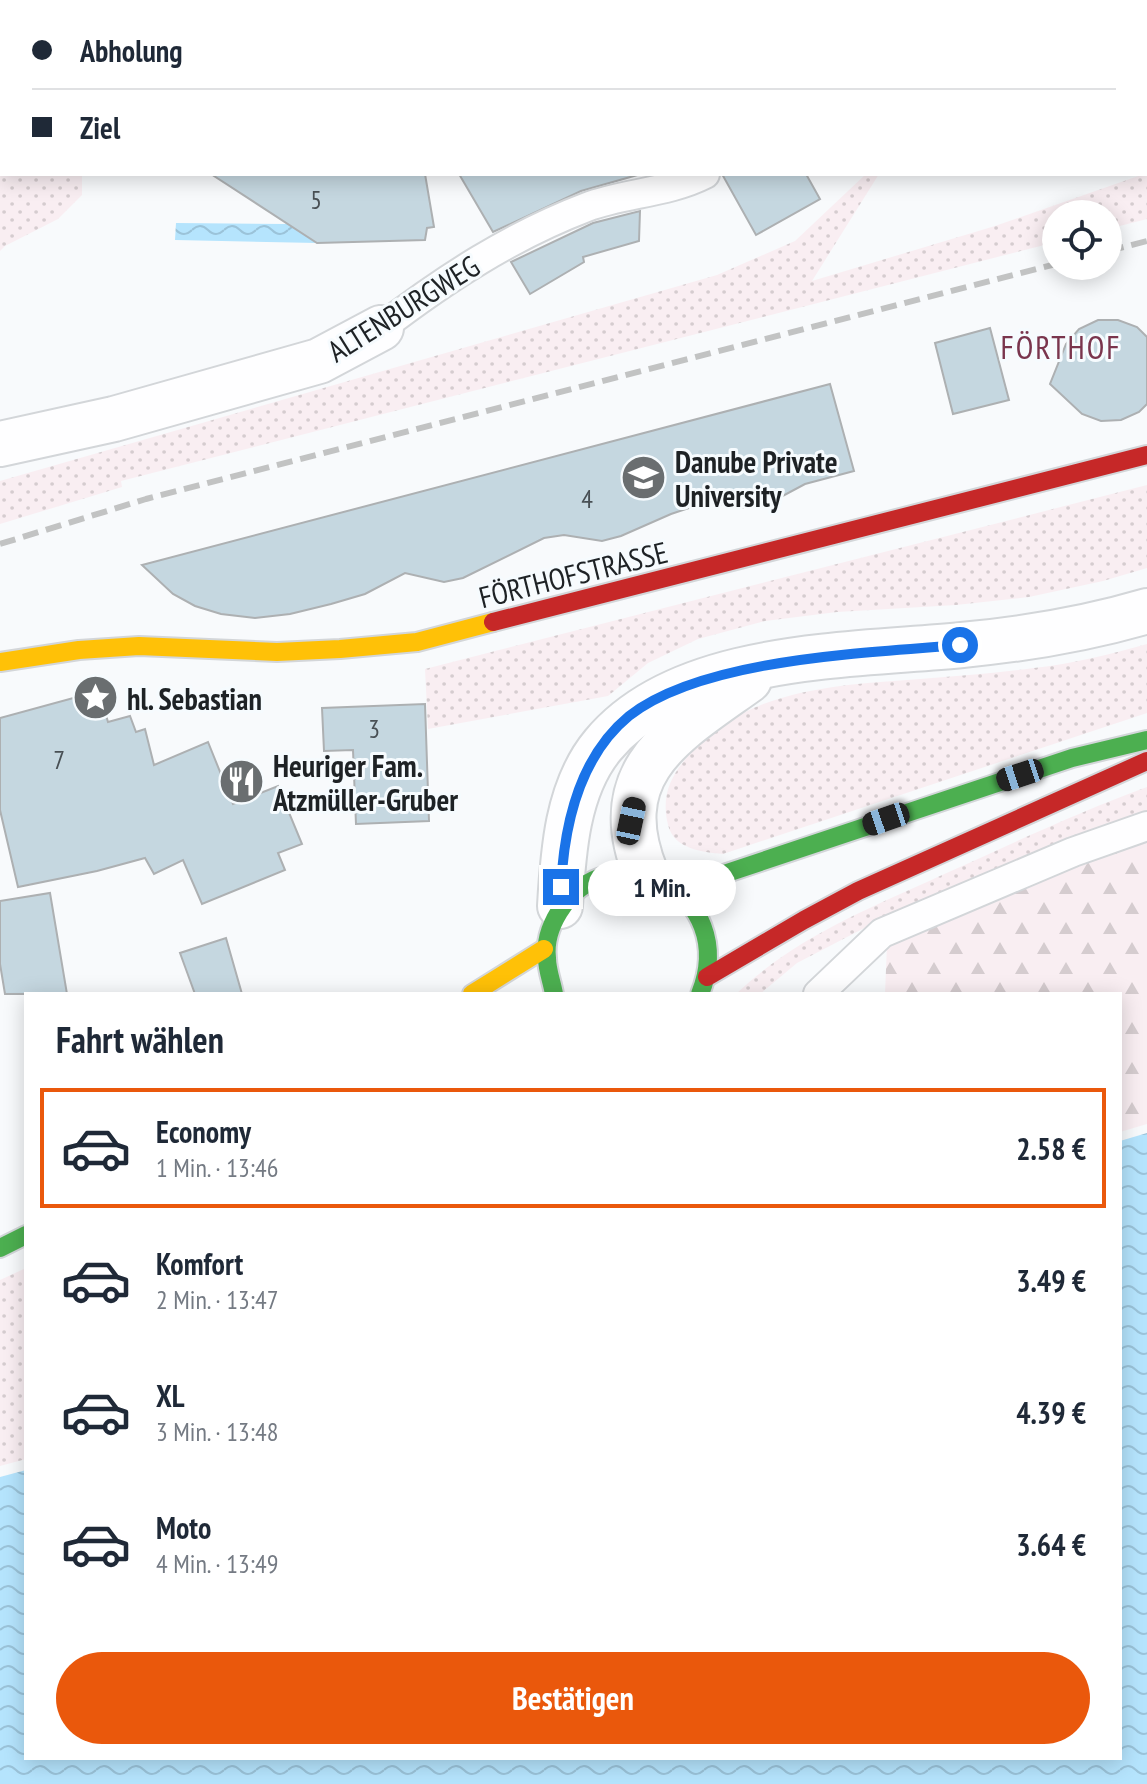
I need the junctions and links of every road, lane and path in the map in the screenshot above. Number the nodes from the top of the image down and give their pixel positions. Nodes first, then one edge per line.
1 (699, 176) edge
2 (381, 328) joint
3 (0, 444) edge
4 (1147, 455) edge
5 (1147, 611) edge
6 (0, 662) edge
7 (771, 665) junction
8 (1147, 740) edge
9 (1147, 761) edge
10 (1147, 826) edge
11 (658, 880) junction
12 (560, 906) junction
13 (544, 949) junction
14 (704, 986) edge
15 (475, 992) edge
16 (553, 992) edge
17 (820, 992) edge
18 (24, 1236) edge
19 (0, 1248) edge

1 - 2 lane, ALTENBURGWEG
2 - 3 street, ALTENBURGWEG
4 - 6 main road, FÖRTHOFSTRASSE
5 - 7 street
7 - 11 street
7 - 12 street
8 - 11 main road
9 - 14 main road
10 - 17 lane
11 - 12 main road
11 - 14 main road
12 - 13 main road
13 - 15 main road
13 - 16 main road
18 - 19 main road

